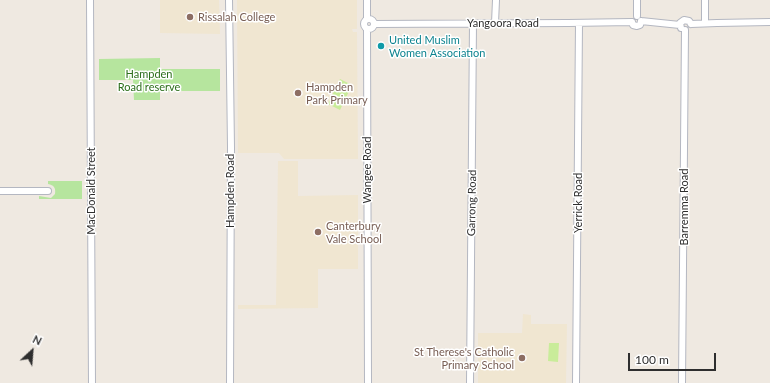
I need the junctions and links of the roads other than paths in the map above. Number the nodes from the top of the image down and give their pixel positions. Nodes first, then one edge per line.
1 (90, 0) edge
2 (229, 0) edge
3 (367, 0) edge
4 (496, 0) edge
5 (637, 0) edge
6 (705, 0) edge
7 (367, 18) junction
8 (639, 19) junction
9 (770, 22) edge
10 (473, 23) junction
11 (495, 23) junction
12 (579, 23) junction
13 (374, 24) junction
14 (691, 24) junction
15 (705, 24) junction
16 (680, 25) junction
17 (367, 29) junction
18 (685, 30) junction
19 (0, 191) edge
20 (48, 191) dead end
21 (92, 383) edge
22 (230, 383) edge
23 (368, 383) edge
24 (470, 383) edge
25 (576, 383) edge
26 (682, 383) edge

1 - 21 street, MacDonald Street
2 - 22 street, Hampden Road
3 - 7 street
4 - 11 street
5 - 8 street
6 - 15 street
7 - 13 street
7 - 17 street
8 - 12 street, Yangoora Road
8 - 16 street
9 - 15 street
10 - 11 street, Yangoora Road
10 - 13 street, Yangoora Road
10 - 24 street, Garrong Road
11 - 12 street, Yangoora Road
12 - 25 street, Yerrick Road
13 - 17 street
14 - 15 street
14 - 16 street
14 - 18 street
16 - 18 street
17 - 23 street, Wangee Road
18 - 26 street, Barremma Road
19 - 20 street

